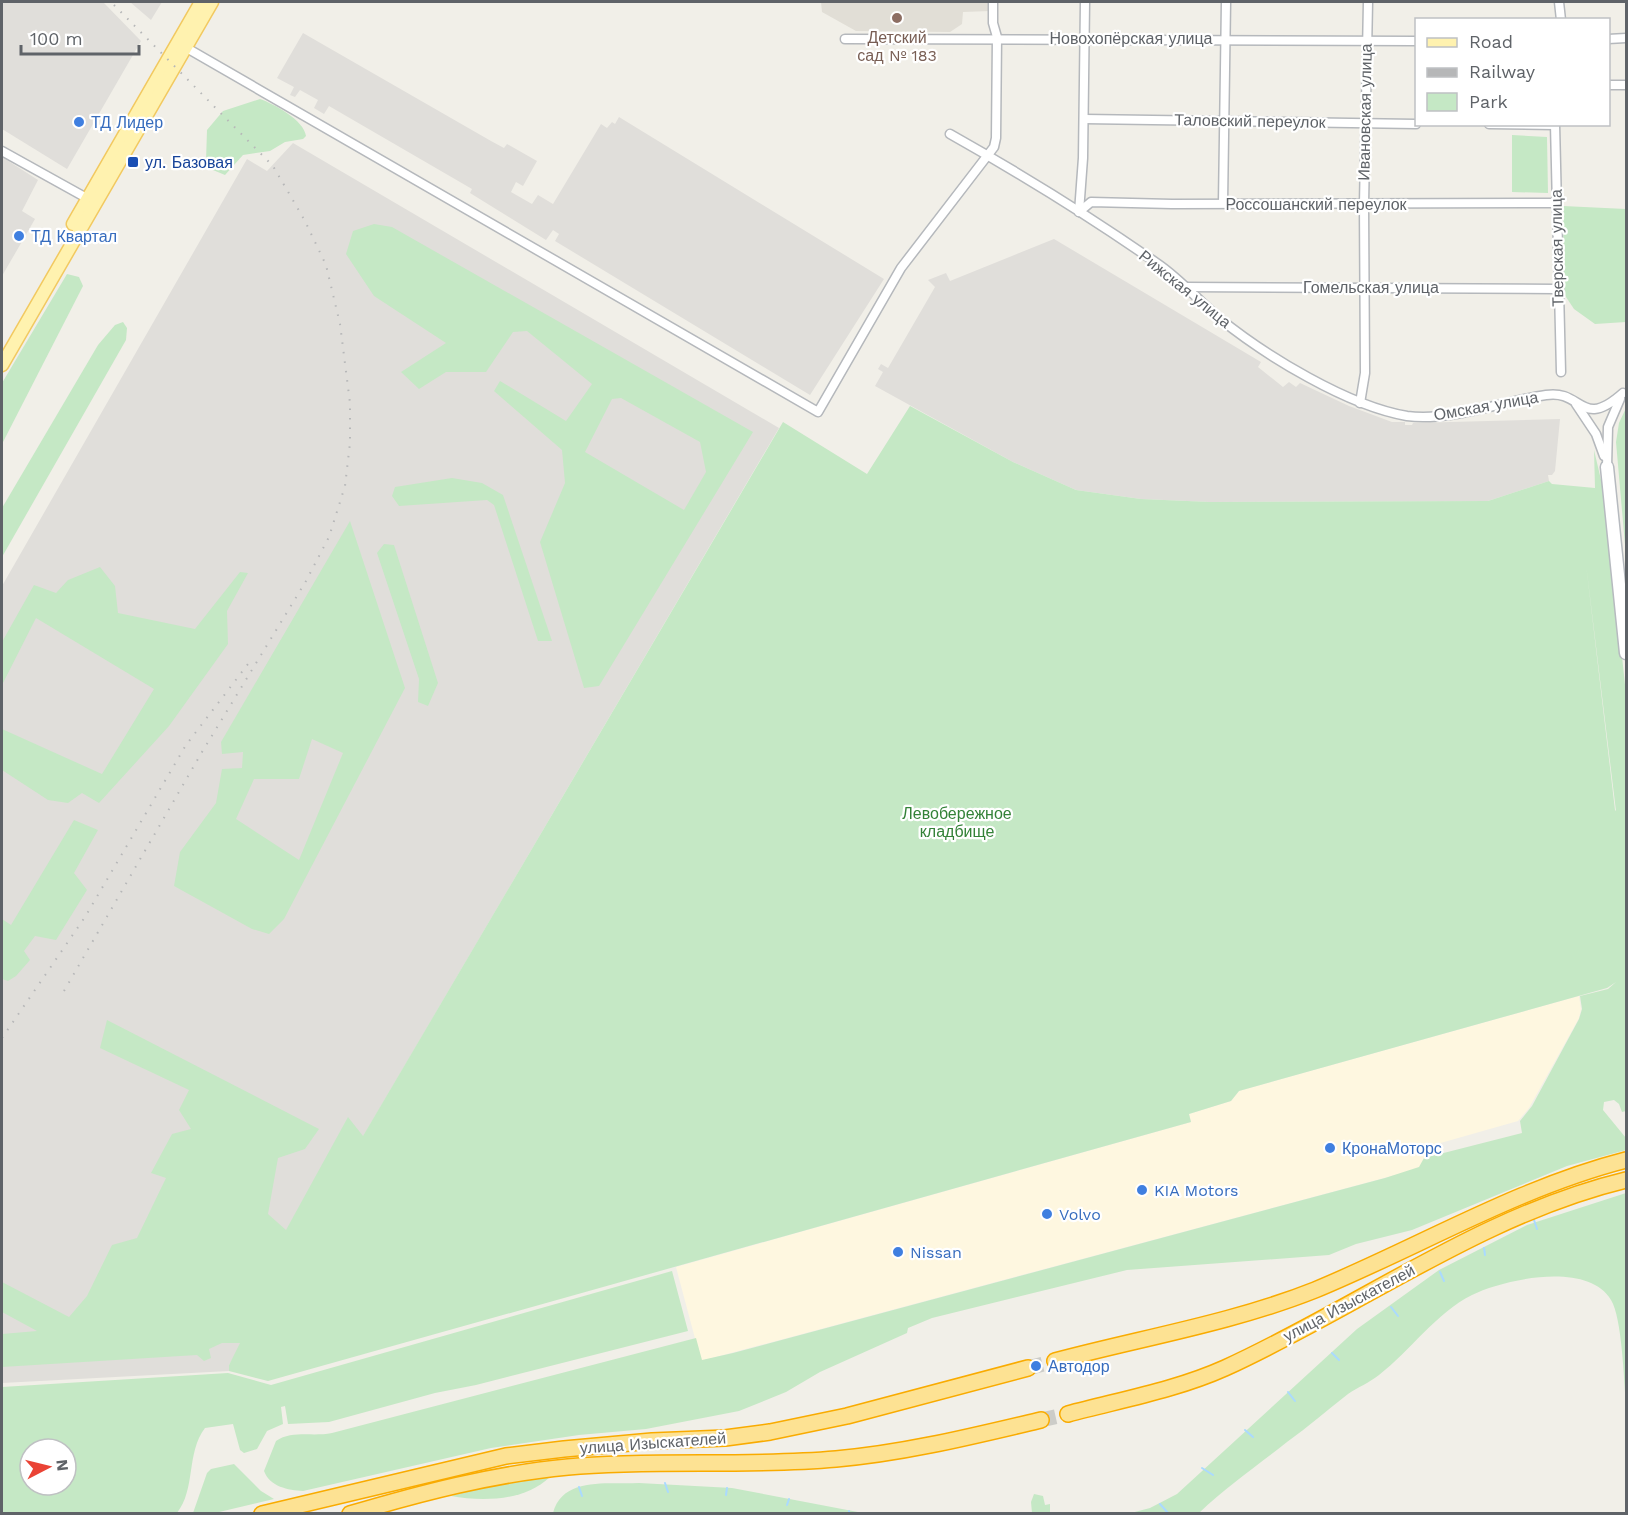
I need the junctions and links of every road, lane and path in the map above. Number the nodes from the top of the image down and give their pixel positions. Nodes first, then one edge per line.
1 (201, 2) edge
2 (212, 2) edge
3 (993, 2) edge
4 (1085, 2) edge
5 (1227, 2) edge
6 (1368, 2) edge
7 (1559, 2) edge
8 (1560, 18) edge
9 (997, 37) junction
10 (1083, 38) junction
11 (1626, 38) edge
12 (845, 39) dead end
13 (1225, 39) junction
14 (1610, 39) edge
15 (1367, 41) junction
16 (1415, 41) edge
17 (185, 47) junction
18 (1610, 85) edge
19 (1626, 85) edge
20 (1084, 119) junction
21 (1225, 121) junction
22 (1366, 123) junction
23 (1415, 123) edge
24 (1555, 126) edge
25 (950, 134) dead end
26 (2, 151) edge
27 (989, 156) junction
28 (91, 201) junction
29 (1223, 203) junction
30 (1557, 203) junction
31 (1364, 204) junction
32 (1079, 212) junction
33 (1185, 287) junction
34 (1366, 289) junction
35 (1557, 289) junction
36 (2, 348) edge
37 (2, 364) edge
38 (1561, 372) dead end
39 (1625, 391) edge
40 (1360, 403) junction
41 (1576, 404) junction
42 (1607, 467) junction
43 (1626, 653) edge
44 (1626, 1160) edge
45 (1626, 1180) edge
46 (1055, 1361) tunnel mouth
47 (1028, 1368) tunnel mouth
48 (1068, 1414) tunnel mouth
49 (1041, 1420) tunnel mouth
50 (268, 1512) edge
51 (249, 1514) edge
52 (350, 1514) edge

1 - 28 main road
2 - 17 main road
3 - 9 street
4 - 10 street
5 - 13 street
6 - 15 street, Ивановская улица
7 - 8 street
9 - 10 street, Новохопёрская улица
9 - 12 street, Новохопёрская улица
9 - 27 street
10 - 13 street, Новохопёрская улица
10 - 20 street
11 - 14 street
13 - 15 street, Новохопёрская улица
13 - 21 street
15 - 16 street, Новохопёрская улица
15 - 22 street, Ивановская улица
17 - 27 street
17 - 28 main road
18 - 19 street
20 - 21 street, Таловский переулок
20 - 32 street
21 - 22 street, Таловский переулок
21 - 29 street
22 - 23 street, Таловский переулок
22 - 31 street, Ивановская улица
24 - 30 street, Тверская улица
25 - 27 street, Рижская улица
26 - 28 street
27 - 32 street, Рижская улица
28 - 36 main road
28 - 37 main road
29 - 31 street, Россошанский переулок
29 - 32 street, Россошанский переулок
30 - 31 street, Россошанский переулок
30 - 35 street, Тверская улица
31 - 34 street, Ивановская улица
32 - 33 street, Рижская улица
33 - 34 street, Гомельская улица
33 - 40 street, Рижская улица
34 - 35 street, Гомельская улица
34 - 40 street, Ивановская улица
35 - 38 street, Тверская улица
39 - 41 street, Омская улица
39 - 42 street
40 - 41 street, Омская улица
41 - 42 street
42 - 43 street
44 - 46 highway, улица Изыскателей
45 - 48 highway, улица Изыскателей
47 - 50 highway, улица Изыскателей
49 - 52 highway, улица Изыскателей
50 - 51 highway, улица Изыскателей

